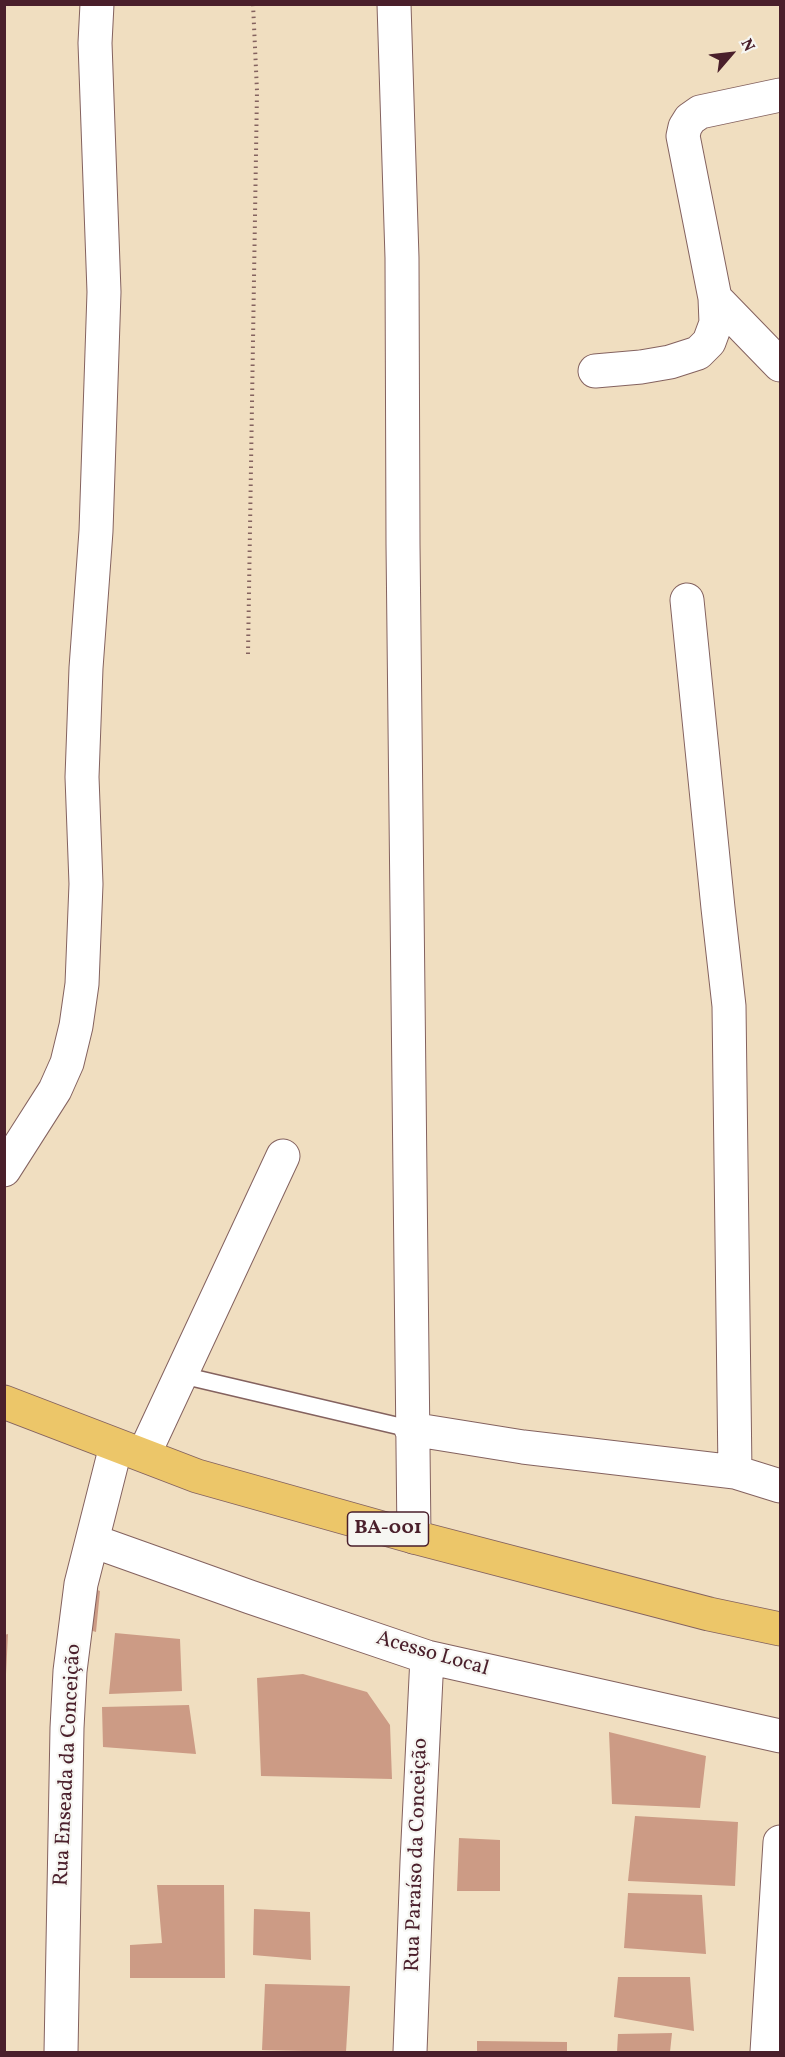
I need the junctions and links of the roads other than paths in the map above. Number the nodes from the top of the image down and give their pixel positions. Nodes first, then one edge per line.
1 (97, 4) edge
2 (394, 4) edge
3 (780, 95) edge
4 (715, 298) junction
5 (780, 365) edge
6 (595, 370) dead end
7 (687, 600) dead end
8 (282, 1156) dead end
9 (4, 1170) edge
10 (181, 1375) junction
11 (4, 1402) edge
12 (411, 1429) junction
13 (130, 1450) junction
14 (735, 1472) junction
15 (780, 1486) edge
16 (414, 1537) junction
17 (93, 1541) junction
18 (780, 1629) edge
19 (427, 1657) junction
20 (780, 1736) edge
21 (780, 1842) edge
22 (61, 2052) edge
23 (410, 2052) edge
24 (767, 2052) edge

1 - 9 street
2 - 12 street
3 - 4 street
4 - 5 street
4 - 6 street
7 - 14 street
8 - 10 street, Rua Enseada da Conceição
10 - 12 lane
10 - 13 street, Rua Enseada da Conceição
11 - 13 main road, BA-001
12 - 14 street
12 - 16 street
13 - 16 main road, BA-001
13 - 17 street, Rua Enseada da Conceição
14 - 15 street
16 - 18 main road, BA-001
17 - 19 street, Acesso Local
17 - 22 street, Rua Enseada da Conceição
19 - 20 street, Acesso Local
19 - 23 street, Rua Paraíso da Conceição
21 - 24 street

